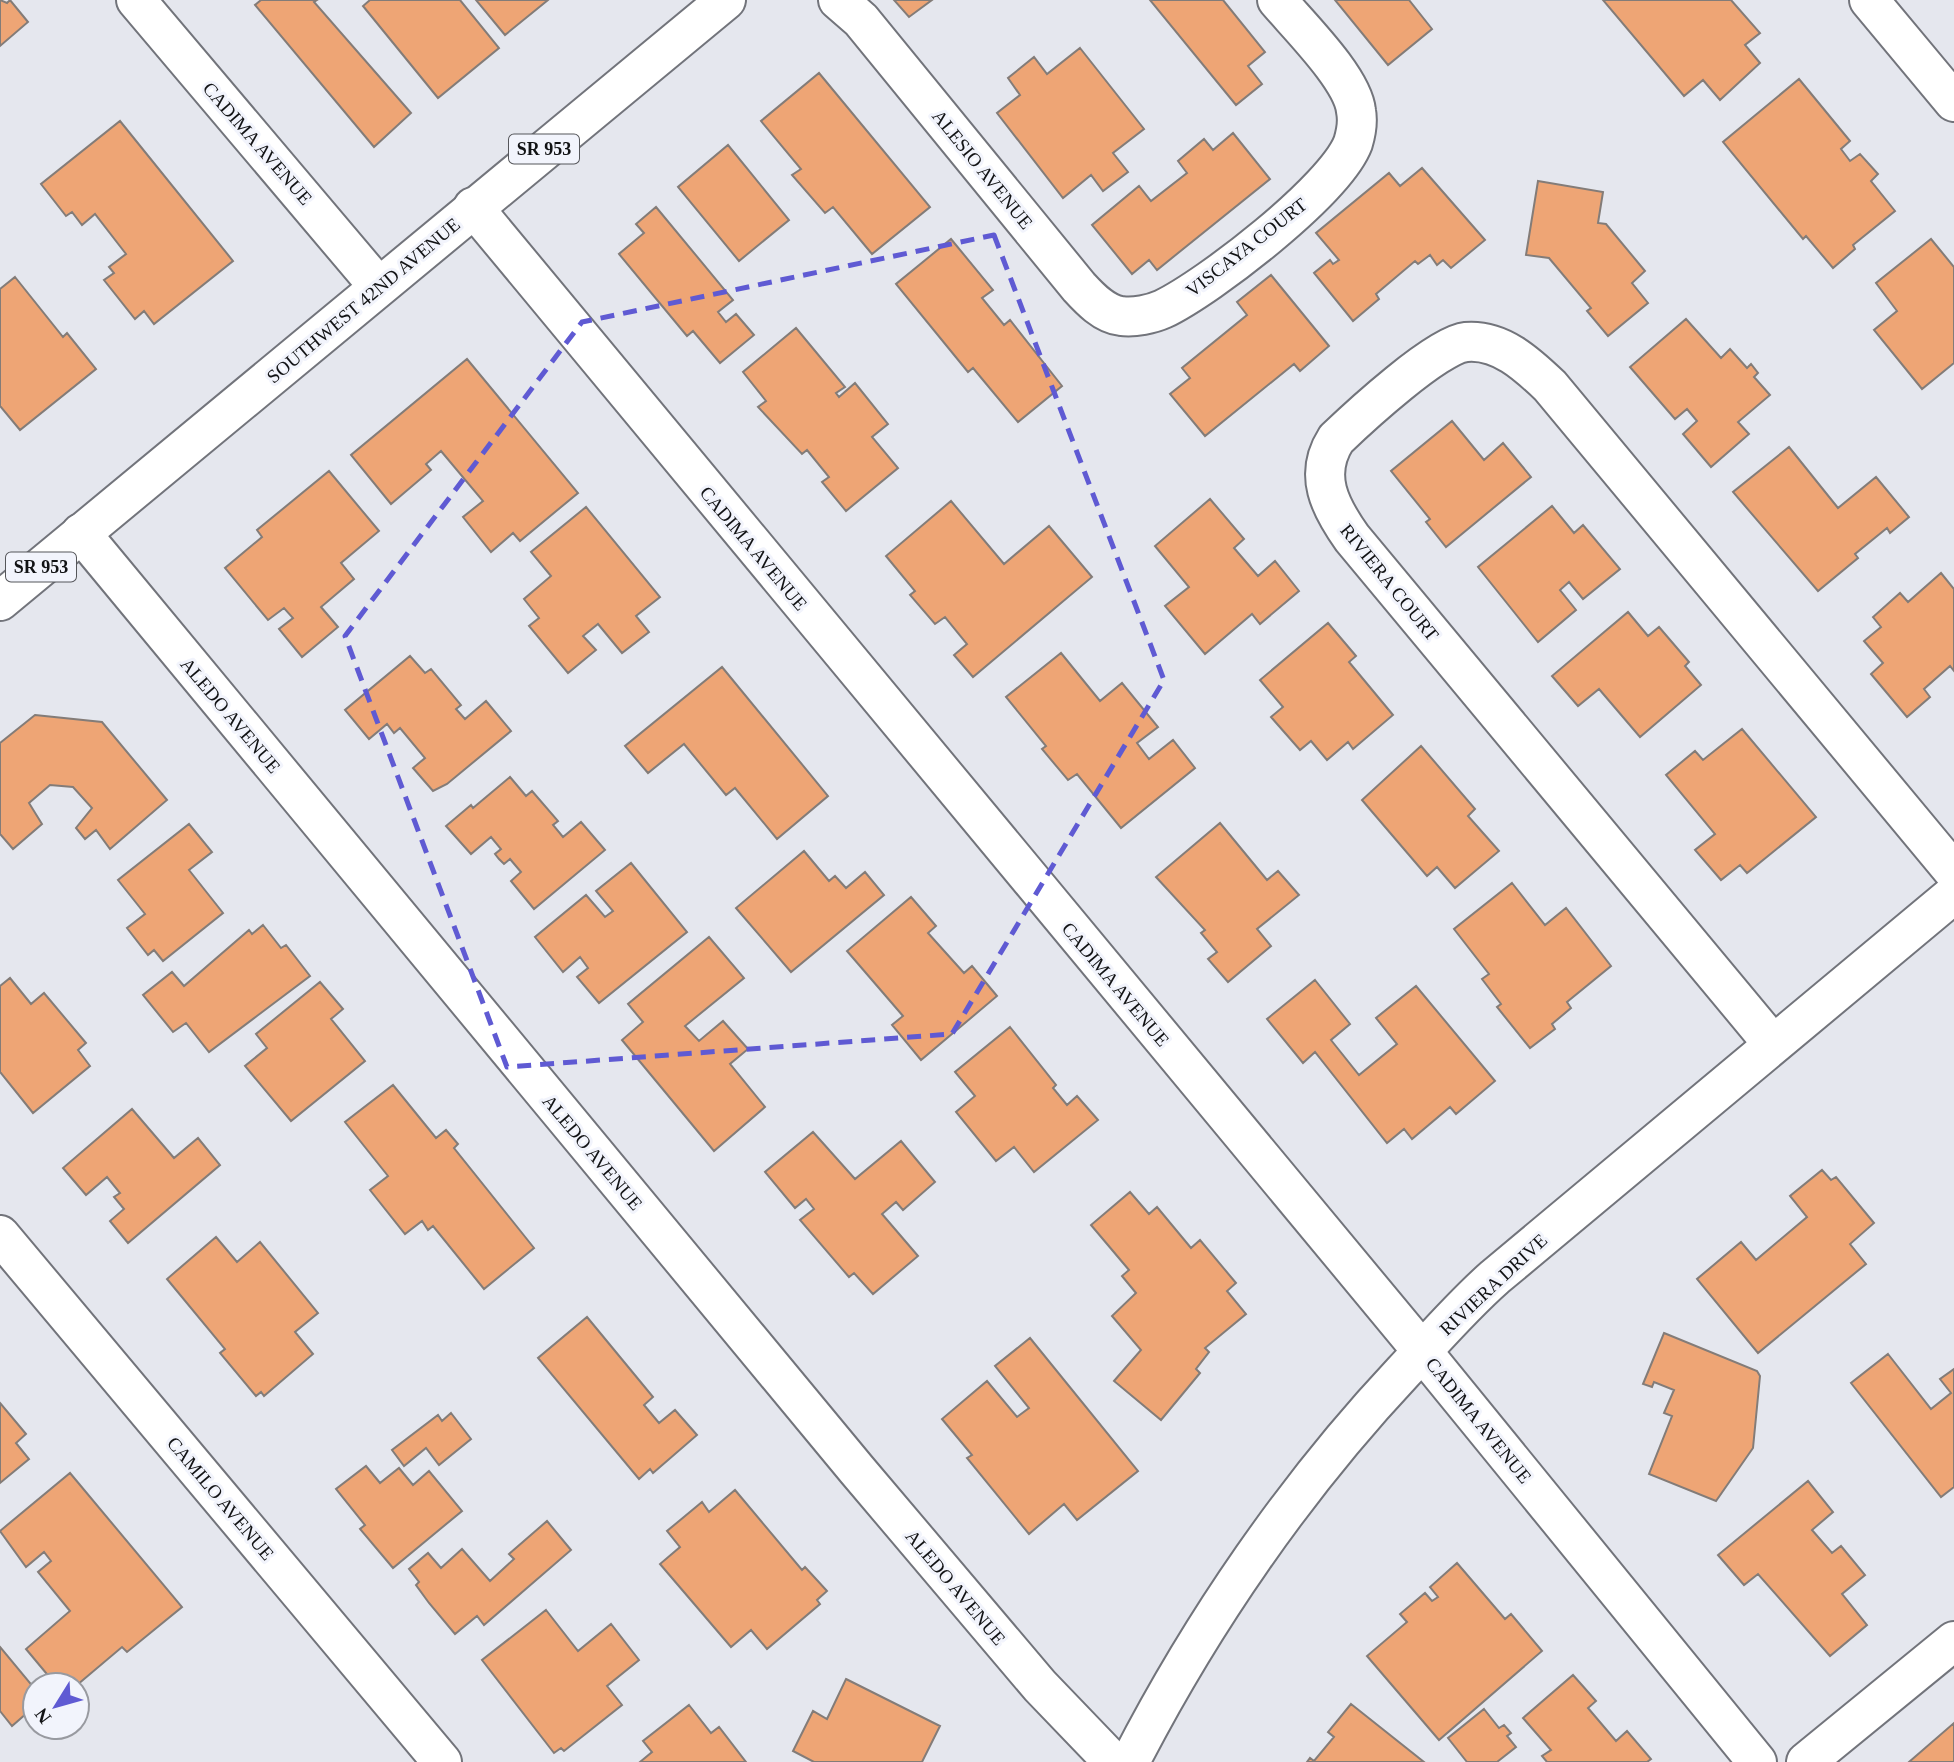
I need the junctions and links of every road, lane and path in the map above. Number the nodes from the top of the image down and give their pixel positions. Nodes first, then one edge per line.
1 (136, 0) edge
2 (726, 0) edge
3 (838, 0) edge
4 (1277, 0) edge
5 (1869, 0) edge
6 (1954, 102) edge
7 (473, 207) junction
8 (378, 286) junction
9 (1140, 315) joint
10 (81, 533) junction
11 (0, 601) edge
12 (1954, 872) edge
13 (1954, 894) edge
14 (1772, 1043) junction
15 (0, 1235) edge
16 (1422, 1351) junction
17 (1954, 1641) edge
18 (442, 1762) edge
19 (1113, 1762) edge
20 (1129, 1762) edge
21 (1757, 1762) edge
22 (1806, 1762) edge

1 - 8 street, CADIMA AVENUE
2 - 7 street, SOUTHWEST 42ND AVENUE / SR 953
3 - 9 street, ALESIO AVENUE
4 - 9 street, VISCAYA COURT
5 - 6 street
7 - 8 street, SOUTHWEST 42ND AVENUE / SR 953
7 - 16 street, CADIMA AVENUE
8 - 10 street, SOUTHWEST 42ND AVENUE / SR 953
10 - 11 street, SOUTHWEST 42ND AVENUE / SR 953
10 - 19 street, ALEDO AVENUE
12 - 14 street, RIVIERA COURT
13 - 14 street, RIVIERA DRIVE
14 - 16 street, RIVIERA DRIVE
15 - 18 street, CAMILO AVENUE
16 - 20 street, RIVIERA DRIVE
16 - 21 street, CADIMA AVENUE
17 - 22 street

